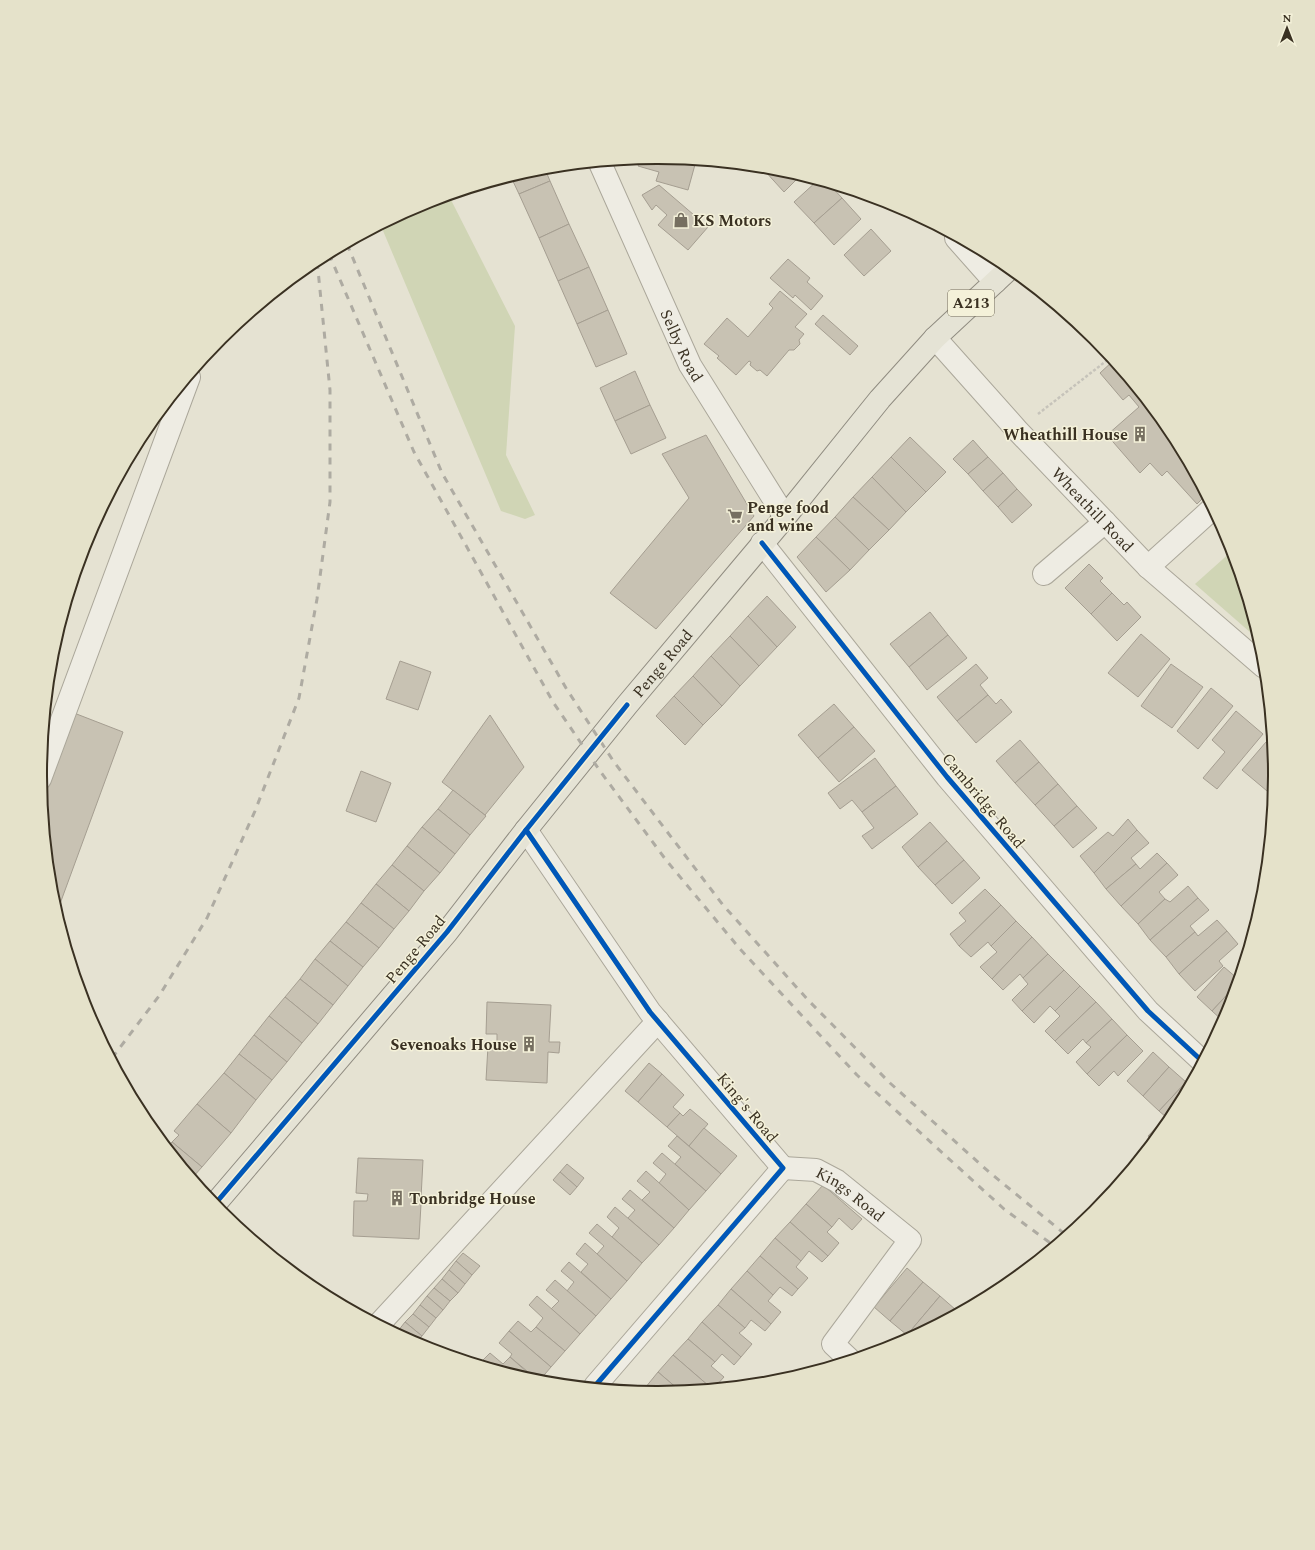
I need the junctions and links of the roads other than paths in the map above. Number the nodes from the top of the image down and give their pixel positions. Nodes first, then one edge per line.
1 (602, 168) edge
2 (976, 254) edge
3 (1002, 275) edge
4 (935, 338) junction
5 (184, 389) edge
6 (1208, 512) edge
7 (785, 517) junction
8 (1105, 522) junction
9 (762, 543) junction
10 (1148, 567) junction
11 (1044, 574) dead end
12 (1257, 661) edge
13 (47, 759) edge
14 (526, 830) junction
15 (658, 1021) junction
16 (1199, 1057) edge
17 (783, 1168) junction
18 (219, 1199) edge
19 (382, 1320) edge
20 (845, 1356) edge
21 (598, 1382) edge

1 - 7 street, Selby Road
2 - 3 street
3 - 4 main road, A213
4 - 7 main road, Penge Road / A213
4 - 8 street, Wheathill Road
5 - 13 street
6 - 10 street
7 - 9 main road, Penge Road / A213
8 - 10 street, Wheathill Road
8 - 11 street
9 - 14 main road, Penge Road / A213
9 - 16 street, Cambridge Road
10 - 12 street, Wheathill Road
14 - 15 street, King's Road
14 - 18 main road, Penge Road / A213
15 - 17 street, King's Road
15 - 19 street
17 - 20 street, Kings Road
17 - 21 street

